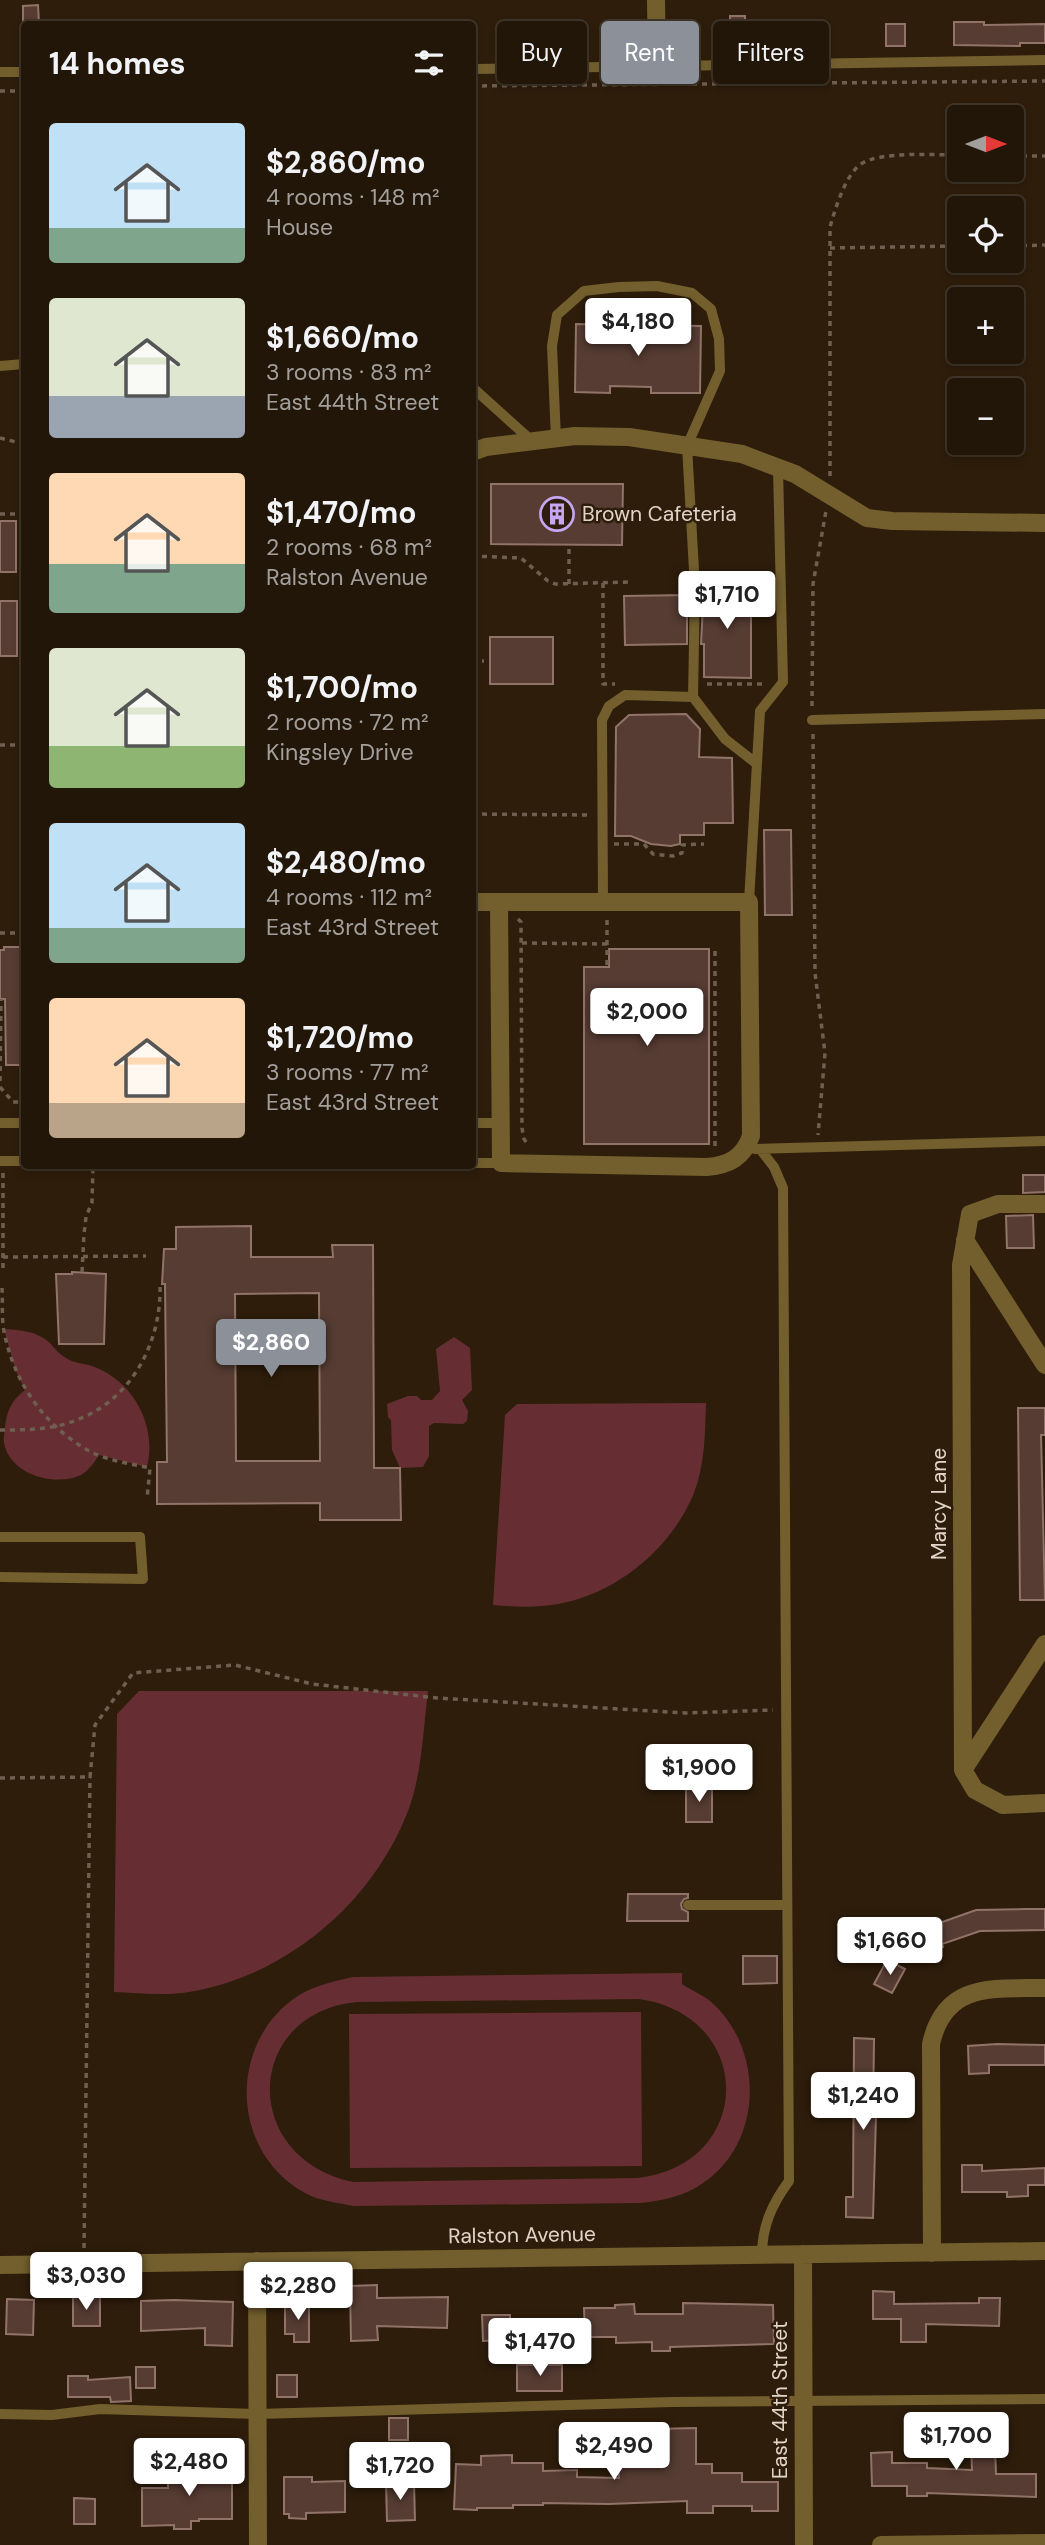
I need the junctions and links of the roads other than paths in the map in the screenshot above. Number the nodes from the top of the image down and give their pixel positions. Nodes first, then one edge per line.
1 (656, 0) edge
2 (656, 21) edge
3 (1045, 61) edge
4 (699, 65) edge
5 (601, 66) edge
6 (476, 69) edge
7 (0, 72) edge
8 (21, 72) edge
9 (21, 364) edge
10 (0, 366) edge
11 (476, 391) edge
12 (556, 439) junction
13 (533, 442) junction
14 (687, 446) junction
15 (476, 451) edge
16 (778, 468) junction
17 (1045, 523) edge
18 (693, 696) junction
19 (1045, 714) edge
20 (812, 720) road end
21 (757, 764) junction
22 (476, 902) edge
23 (605, 902) junction
24 (749, 902) junction
25 (499, 904) junction
26 (0, 1123) edge
27 (21, 1123) edge
28 (476, 1123) edge
29 (501, 1123) junction
30 (1045, 1141) edge
31 (753, 1150) junction
32 (1, 1161) edge
33 (21, 1161) edge
34 (476, 1163) edge
35 (501, 1163) junction
36 (1045, 1204) edge
37 (965, 1240) junction
38 (1045, 1365) edge
39 (0, 1537) edge
40 (0, 1577) edge
41 (1045, 1644) edge
42 (963, 1770) junction
43 (1045, 1803) edge
44 (688, 1905) dead end
45 (787, 1905) junction
46 (1045, 1988) edge
47 (1045, 2251) edge
48 (932, 2253) junction
49 (803, 2254) junction
50 (762, 2255) junction
51 (257, 2261) junction
52 (0, 2265) edge
53 (1045, 2399) edge
54 (803, 2402) junction
55 (0, 2414) edge
56 (258, 2414) junction
57 (1045, 2543) edge
58 (258, 2545) edge
59 (804, 2545) edge
60 (881, 2545) edge

1 - 2 street
3 - 4 lane
5 - 6 lane
7 - 8 lane
9 - 10 lane
11 - 13 lane
12 - 13 street
12 - 14 street
12 - 14 lane
13 - 15 street
14 - 16 street
14 - 18 lane
16 - 17 street
16 - 21 lane
18 - 21 lane
18 - 23 lane
19 - 20 lane
21 - 24 lane
22 - 25 street
23 - 24 street
23 - 25 street
24 - 31 street
25 - 29 street
26 - 27 lane
28 - 29 lane
29 - 35 street
30 - 31 lane
31 - 35 street
31 - 45 lane
32 - 33 lane
34 - 35 lane
36 - 37 street, Marcy Lane
37 - 38 street
37 - 42 street, Marcy Lane
39 - 40 lane
41 - 42 street
42 - 43 street
44 - 45 lane
45 - 50 lane
46 - 48 street
47 - 48 street, Ralston Avenue
48 - 49 street, Ralston Avenue
49 - 50 street, Ralston Avenue
49 - 54 street, East 44th Street
50 - 51 street, Ralston Avenue
51 - 52 street, Ralston Avenue
51 - 56 street
53 - 54 lane
54 - 56 lane
54 - 59 street, East 44th Street
55 - 56 lane
56 - 58 street
57 - 60 street

